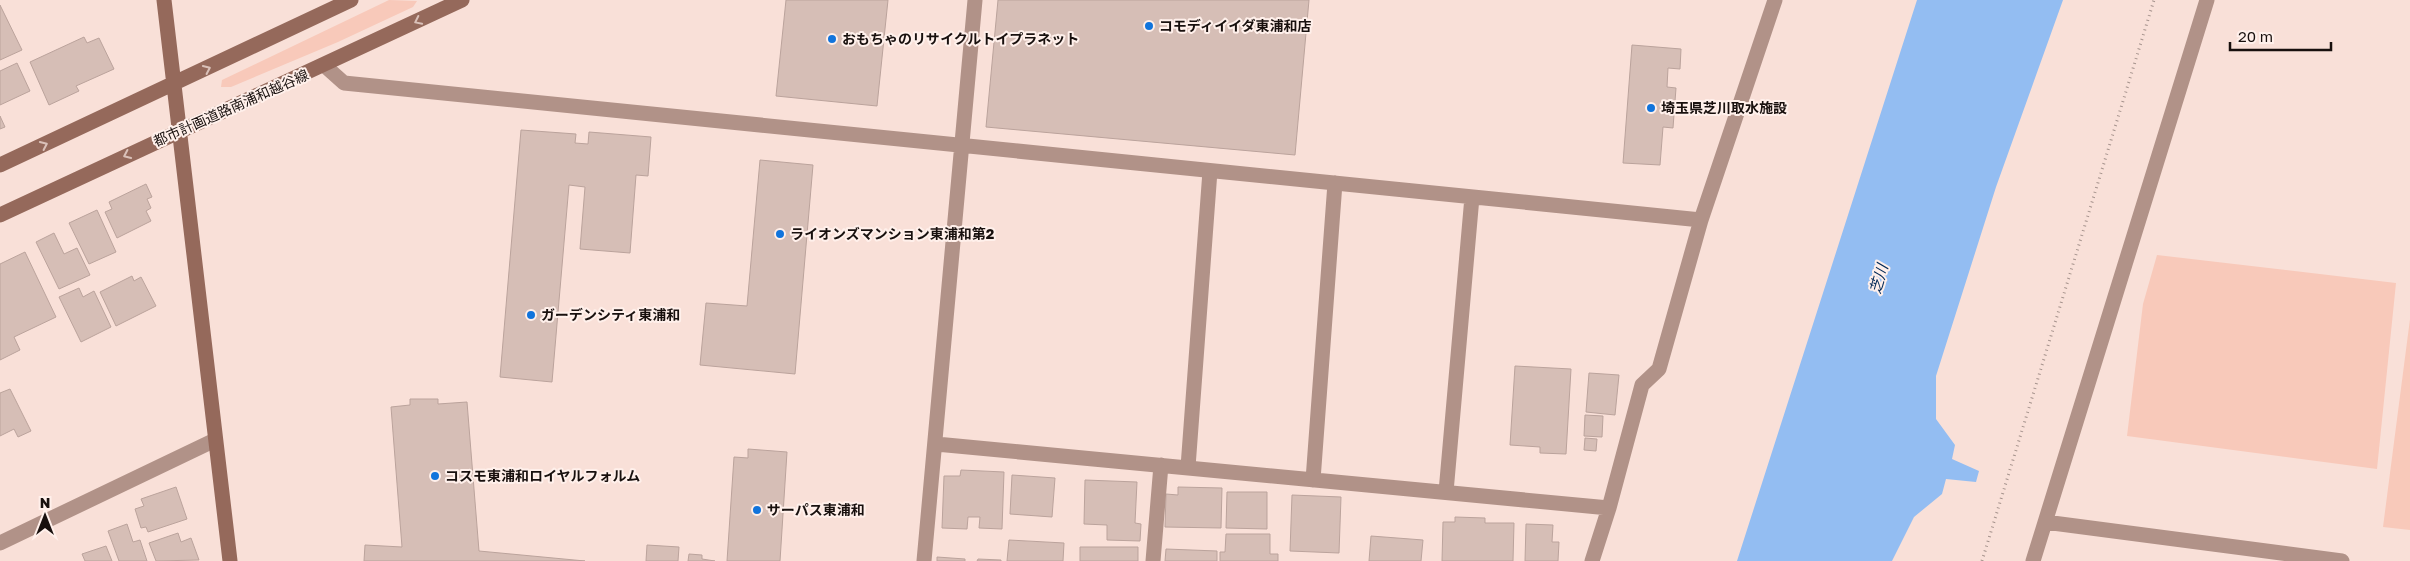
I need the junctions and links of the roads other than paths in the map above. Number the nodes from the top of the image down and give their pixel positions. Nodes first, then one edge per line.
1 (164, 0) edge
2 (351, 0) edge
3 (462, 0) edge
4 (975, 0) edge
5 (1774, 0) edge
6 (2207, 0) edge
7 (325, 66) junction
8 (175, 84) junction
9 (181, 130) junction
10 (964, 146) junction
11 (0, 165) edge
12 (1210, 171) junction
13 (1335, 183) junction
14 (1472, 197) junction
15 (0, 215) edge
16 (1702, 220) junction
17 (215, 440) junction
18 (936, 444) junction
19 (1161, 465) junction
20 (1188, 467) junction
21 (1313, 480) junction
22 (1446, 492) junction
23 (1609, 508) junction
24 (2045, 522) junction
25 (0, 543) edge
26 (230, 561) edge
27 (924, 561) edge
28 (1153, 561) edge
29 (1592, 561) edge
30 (2033, 561) edge
31 (2342, 561) edge

1 - 8 street
8 -> 2 street
3 -> 7 street, 都市計画道路南浦和越谷線
4 - 10 street
5 - 16 street
6 - 24 street
7 - 9 street, 都市計画道路南浦和越谷線
7 - 10 street
8 - 9 street
11 -> 8 street
9 -> 15 street, 都市計画道路南浦和越谷線
9 - 17 street
10 - 12 street
10 - 18 street
12 - 13 street
12 - 20 street
13 - 14 street
13 - 21 street
14 - 16 street
14 - 22 street
16 - 23 street
17 - 25 street
17 - 26 street
18 - 19 street
18 - 27 street
19 - 20 street
19 - 28 street
20 - 21 street
21 - 22 street
22 - 23 street
23 - 29 street
24 - 30 street
24 - 31 street

